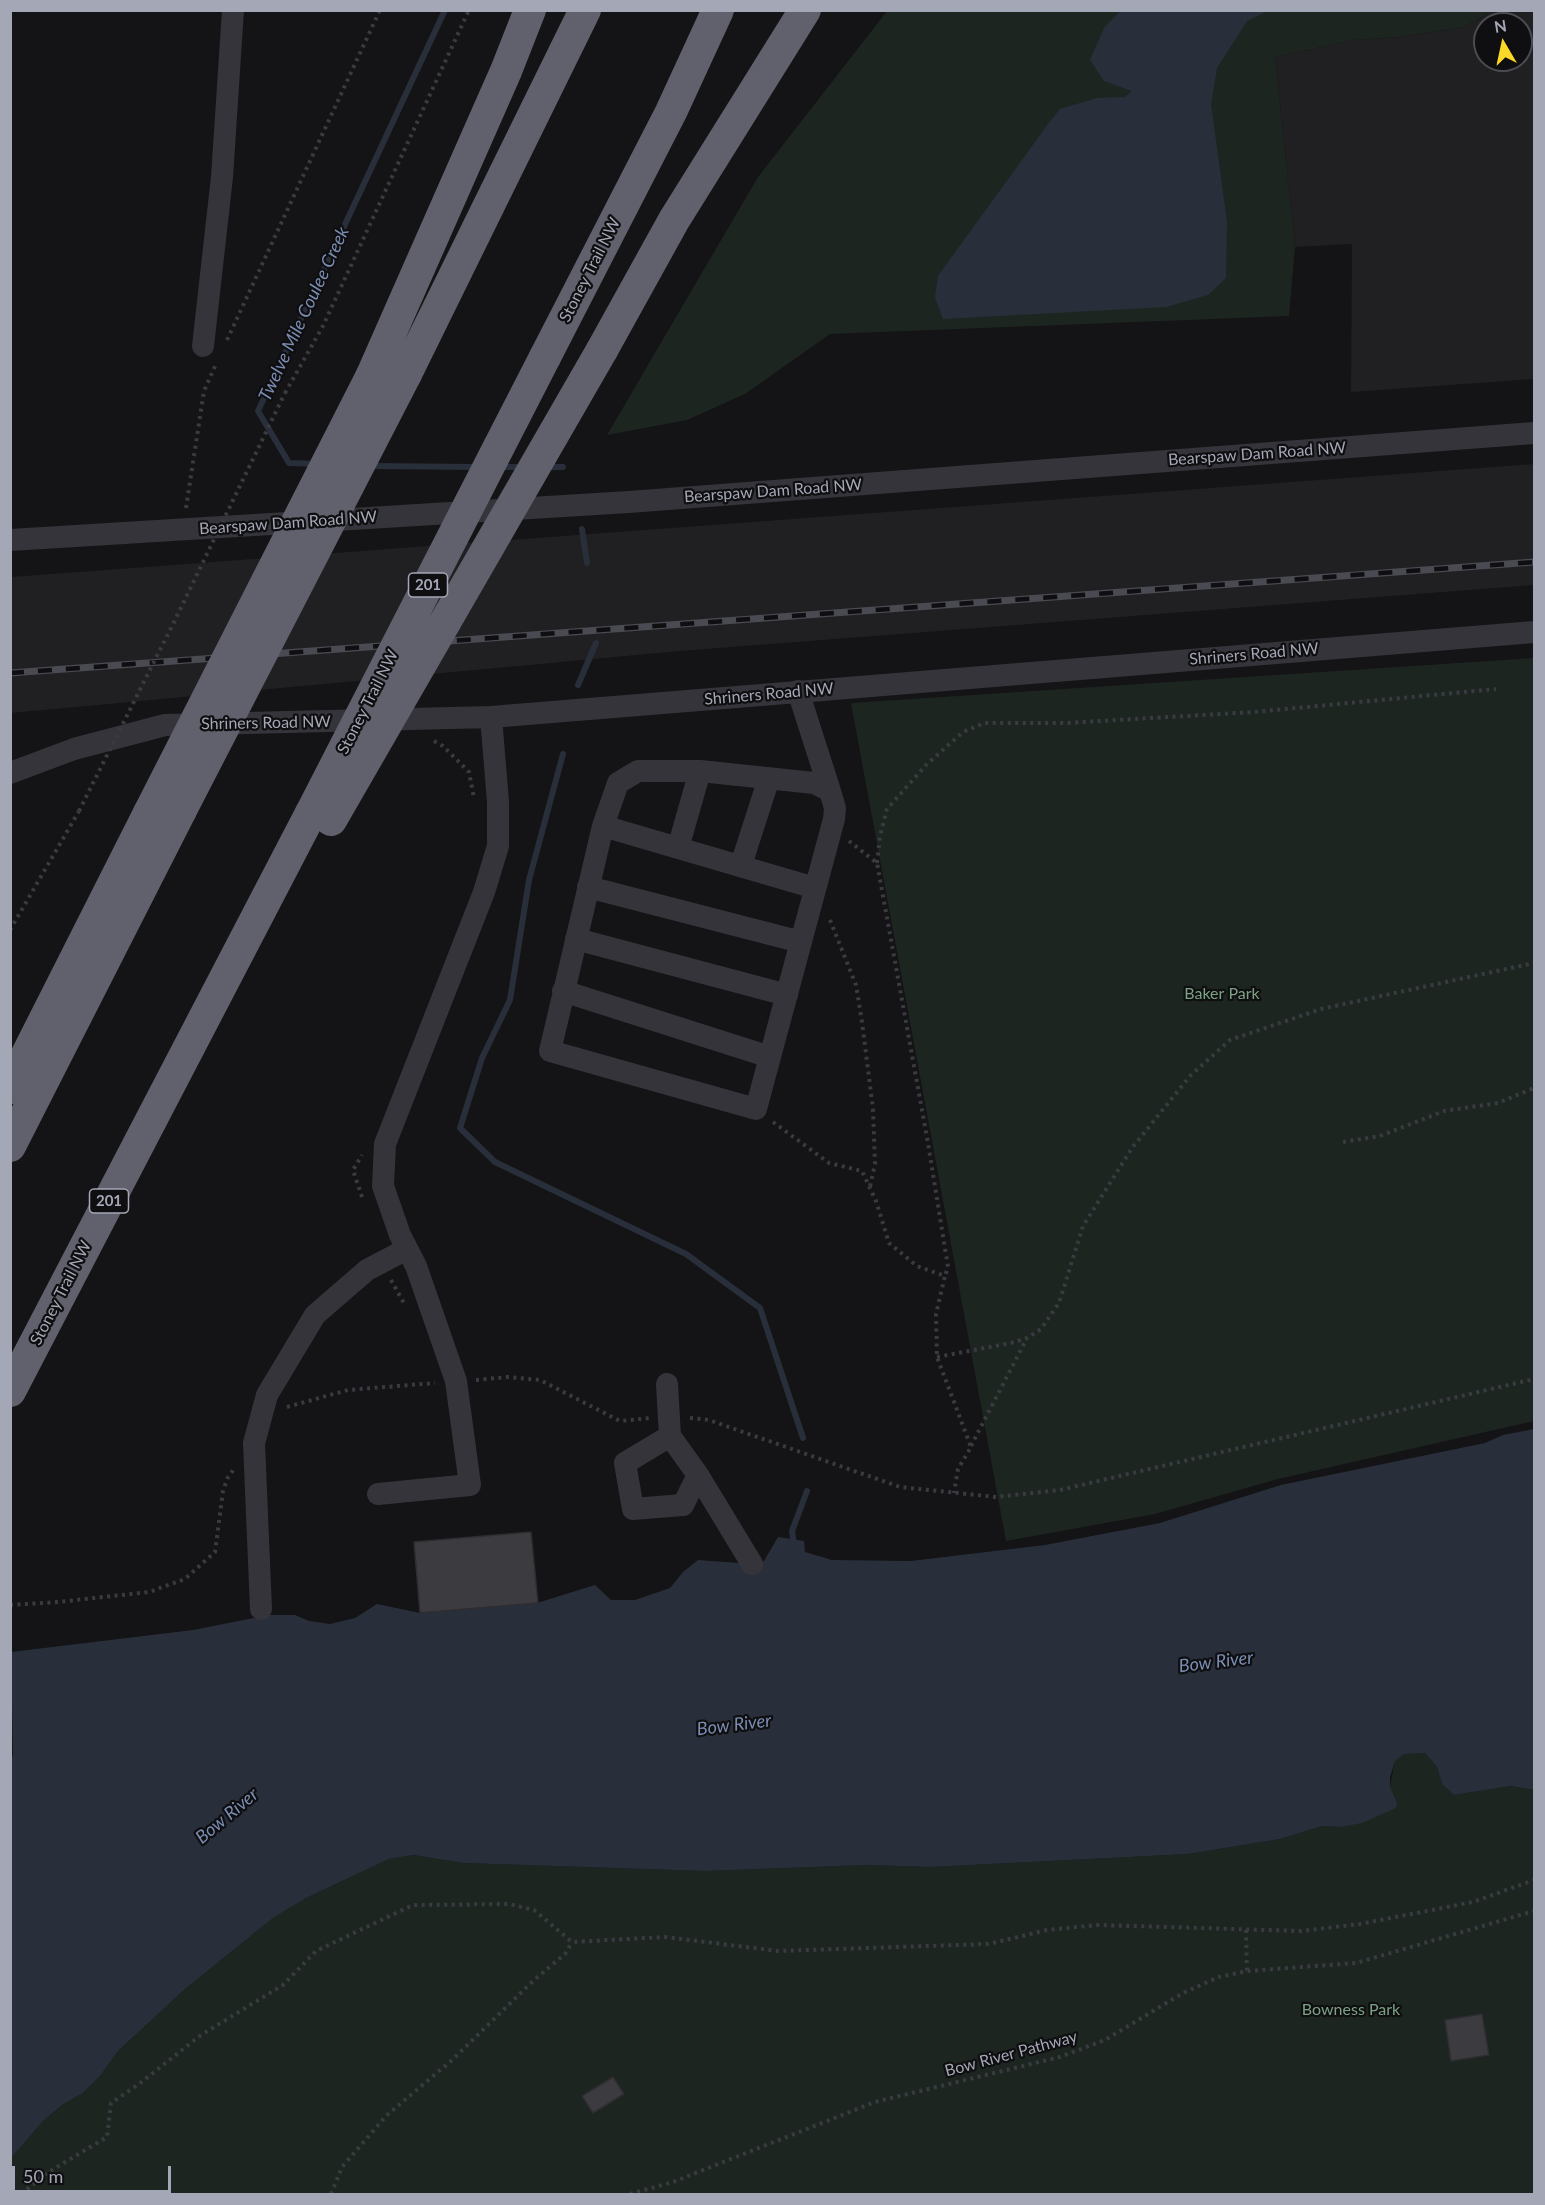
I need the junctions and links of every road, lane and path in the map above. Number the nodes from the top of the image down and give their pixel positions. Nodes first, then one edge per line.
1 (233, 10) edge
2 (380, 10) edge
3 (469, 10) edge
4 (530, 10) edge
5 (585, 10) edge
6 (718, 10) edge
7 (805, 10) edge
8 (215, 351) junction
9 (1534, 433) edge
10 (182, 529) junction
11 (10, 540) edge
12 (1534, 632) edge
13 (1496, 689) dead end
14 (798, 691) junction
15 (491, 717) junction
16 (426, 737) dead end
17 (114, 753) dead end
18 (102, 756) dead end
19 (700, 771) junction
20 (10, 773) edge
21 (769, 778) junction
22 (830, 791) junction
23 (475, 805) dead end
24 (321, 816) junction
25 (603, 826) junction
26 (831, 829) junction
27 (678, 848) junction
28 (877, 863) junction
29 (741, 866) junction
30 (588, 887) junction
31 (814, 895) junction
32 (10, 930) edge
33 (576, 939) junction
34 (801, 942) junction
35 (1534, 963) edge
36 (563, 990) junction
37 (787, 996) junction
38 (770, 1057) junction
39 (10, 1088) edge
40 (1534, 1089) edge
41 (756, 1109) junction
42 (1342, 1142) dead end
43 (10, 1146) edge
44 (367, 1146) dead end
45 (870, 1188) junction
46 (363, 1200) dead end
47 (407, 1249) junction
48 (945, 1276) junction
49 (1027, 1338) junction
50 (937, 1358) junction
51 (1534, 1379) edge
52 (456, 1381) junction
53 (666, 1384) dead end
54 (10, 1391) edge
55 (283, 1409) dead end
56 (669, 1426) junction
57 (254, 1443) junction
58 (971, 1446) junction
59 (698, 1475) junction
60 (954, 1493) junction
61 (378, 1494) dead end
62 (752, 1564) dead end
63 (10, 1605) edge
64 (261, 1609) dead end
65 (1534, 1880) edge
66 (1534, 1911) edge
67 (1246, 1929) junction
68 (572, 1942) junction
69 (1247, 1971) junction
70 (21, 2194) edge
71 (331, 2194) edge
72 (630, 2194) edge

1 - 8 street
2 - 8 path
3 - 32 path, bridge
4 - 39 highway, bridge
5 - 43 highway, bridge
6 - 24 highway, Stoney Trail NW / 201, bridge
7 - 24 highway, bridge
8 - 10 path
9 - 10 street, Bearspaw Dam Road NW
10 - 11 street, Bearspaw Dam Road NW
12 - 14 street, Shriners Road NW
13 - 28 path
14 - 15 street, Shriners Road NW
14 - 22 street
15 - 20 street, Shriners Road NW
15 - 47 street
16 - 23 path
17 - 18 path
19 - 21 street
19 - 25 street
19 - 27 street
21 - 22 street
21 - 29 street
22 - 26 street
24 - 54 highway, Stoney Trail NW / 201
25 - 27 street
25 - 30 street
26 - 28 path
26 - 31 street
27 - 29 street
28 - 48 path
29 - 31 street
30 - 33 street
30 - 34 street
31 - 34 street
31 - 45 path
33 - 36 street
33 - 37 street
34 - 37 street
35 - 49 path
36 - 38 street
36 - 41 street
37 - 38 street
38 - 41 street
40 - 42 path
41 - 45 path
44 - 46 path
45 - 48 path
47 - 52 street
47 - 57 street
48 - 50 path
49 - 50 path
49 - 58 path
50 - 58 path
51 - 60 path
52 - 55 path
52 - 56 path
52 - 61 street
53 - 56 street
56 - 59 street
56 - 59 street
56 - 60 path
57 - 63 path
57 - 64 street
58 - 60 path
59 - 62 street
65 - 67 path
66 - 69 path, Bow River Pathway
67 - 68 path
67 - 69 path
68 - 70 path
68 - 71 path
69 - 72 path, Bow River Pathway

